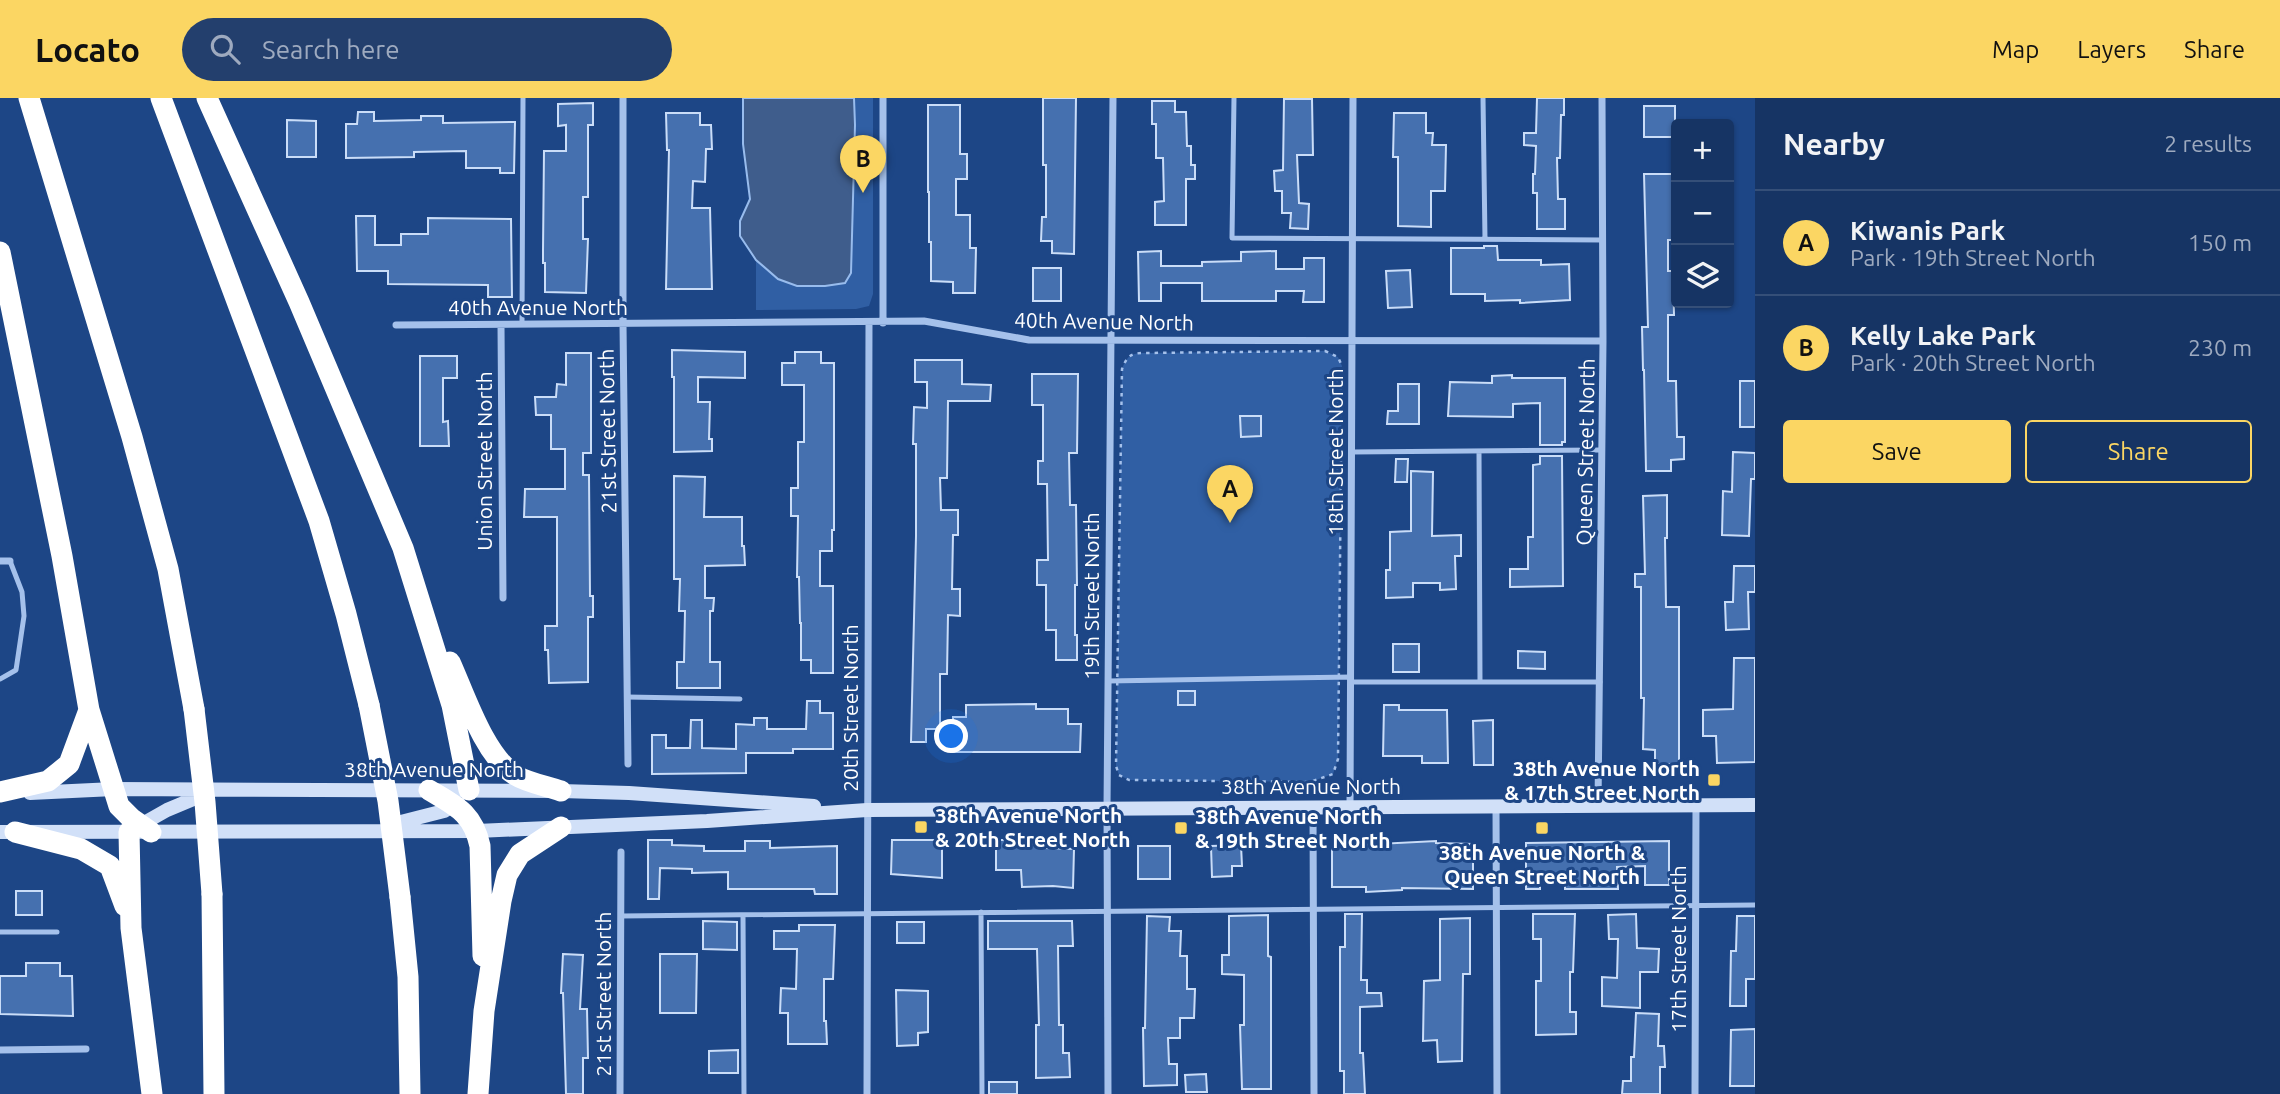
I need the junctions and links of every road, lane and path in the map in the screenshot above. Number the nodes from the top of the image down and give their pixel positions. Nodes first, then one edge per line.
1 (29, 98) edge
2 (161, 98) edge
3 (208, 98) edge
4 (523, 98) edge
5 (623, 98) edge
6 (883, 98) edge
7 (1113, 98) edge
8 (1234, 98) edge
9 (1353, 98) edge
10 (1483, 98) edge
11 (1602, 98) edge
12 (1353, 238) junction
13 (1485, 239) junction
14 (1603, 240) junction
15 (0, 252) edge
16 (869, 322) junction
17 (883, 323) junction
18 (501, 324) junction
19 (522, 324) junction
20 (623, 324) junction
21 (396, 325) dead end
22 (1110, 340) junction
23 (1353, 341) junction
24 (1603, 341) junction
25 (1602, 450) junction
26 (1479, 451) junction
27 (1352, 452) junction
28 (0, 561) edge
29 (9, 561) joint
30 (419, 595) junction
31 (503, 598) dead end
32 (1339, 677) junction
33 (0, 679) edge
34 (1351, 680) junction
35 (1108, 681) junction
36 (1118, 681) junction
37 (1480, 682) junction
38 (1600, 682) junction
39 (627, 697) junction
40 (740, 698) dead end
41 (89, 710) junction
42 (628, 764) dead end
43 (114, 789) junction
44 (215, 790) junction
45 (429, 790) joint
46 (561, 791) junction
47 (0, 793) edge
48 (462, 798) junction
49 (1696, 805) junction
50 (1755, 805) edge
51 (1496, 806) junction
52 (1598, 806) junction
53 (1313, 807) junction
54 (1350, 807) junction
55 (1107, 808) junction
56 (867, 810) junction
57 (561, 827) junction
58 (140, 830) junction
59 (358, 831) junction
60 (477, 831) junction
61 (7, 832) edge
62 (621, 852) dead end
63 (1696, 905) junction
64 (1755, 905) edge
65 (1496, 906) junction
66 (1313, 908) junction
67 (1108, 911) junction
68 (981, 912) junction
69 (867, 914) junction
70 (743, 915) junction
71 (621, 916) junction
72 (131, 928) junction
73 (0, 932) edge
74 (57, 932) dead end
75 (484, 1010) junction
76 (86, 1049) dead end
77 (0, 1050) edge
78 (152, 1094) edge
79 (214, 1094) edge
80 (410, 1094) edge
81 (478, 1094) edge
82 (620, 1094) edge
83 (744, 1094) edge
84 (867, 1094) edge
85 (982, 1094) edge
86 (1108, 1094) edge
87 (1314, 1094) edge
88 (1497, 1094) edge
89 (1695, 1094) edge

1 - 79 highway, bridge
2 - 80 highway, bridge
3 - 30 highway
4 - 19 lane
5 - 20 street, 21st Street North
6 - 17 street
7 - 22 street, 19th Street North
8 - 12 lane
9 - 12 street, 18th Street North
10 - 13 lane
11 - 14 street, Queen Street North
12 - 13 lane
12 - 23 street, 18th Street North
13 - 14 lane
14 - 24 street, Queen Street North
15 - 41 highway
16 - 17 street, 40th Avenue North
16 - 20 street, 40th Avenue North
16 - 56 street, 20th Street North
17 - 22 street, 40th Avenue North
18 - 19 street, 40th Avenue North
18 - 21 street, 40th Avenue North
18 - 31 street, Union Street North
19 - 20 street, 40th Avenue North
20 - 39 street, 21st Street North
22 - 23 street, 40th Avenue North
22 - 35 street, 19th Street North
23 - 24 street, 40th Avenue North
23 - 27 street, 18th Street North
24 - 25 street, Queen Street North
25 - 26 lane
25 - 38 street, Queen Street North
26 - 27 lane
26 - 37 lane
27 - 34 street, 18th Street North
28 - 29 street
29 - 33 lane
30 - 46 highway
30 - 48 highway
32 - 34 lane
32 - 36 lane
32 - 36 path
32 - 36 path
34 - 37 lane
34 - 54 street, 18th Street North
35 - 36 lane
35 - 55 street, 19th Street North
37 - 38 lane
38 - 52 street, Queen Street North
39 - 40 lane
39 - 42 street, 21st Street North
41 - 43 highway
41 - 47 highway
43 - 44 main road, 38th Avenue North
43 - 47 main road, 38th Avenue North
43 - 58 highway
44 - 45 main road, 38th Avenue North
44 - 58 main road
45 - 48 highway
46 - 48 main road, 38th Avenue North
46 - 56 main road, 38th Avenue North
48 - 59 main road, 38th Avenue North
48 - 60 highway
49 - 50 main road, 38th Avenue North
49 - 52 main road, 38th Avenue North
49 - 63 street, 17th Street North
51 - 52 main road, 38th Avenue North
51 - 54 main road, 38th Avenue North
51 - 65 street
53 - 54 main road, 38th Avenue North
53 - 55 main road, 38th Avenue North
53 - 66 street
55 - 56 main road, 38th Avenue North
55 - 67 street, 19th Street North
56 - 57 main road, 38th Avenue North
56 - 69 street, 20th Street North
57 - 60 main road, 38th Avenue North
57 - 75 highway
58 - 59 main road, 38th Avenue North
58 - 61 main road, 38th Avenue North
58 - 72 highway
59 - 60 main road, 38th Avenue North
60 - 75 highway
61 - 72 highway
62 - 71 street, 21st Street North
63 - 64 lane
63 - 65 lane
63 - 89 street, 17th Street North
65 - 66 lane
65 - 88 street
66 - 67 lane
66 - 87 street
67 - 68 lane
67 - 86 street, 19th Street North
68 - 69 lane
68 - 85 lane
69 - 70 lane
69 - 84 street, 20th Street North
70 - 71 lane
70 - 83 lane
71 - 82 street, 21st Street North
72 - 78 highway
73 - 74 lane
75 - 81 highway
76 - 77 street

